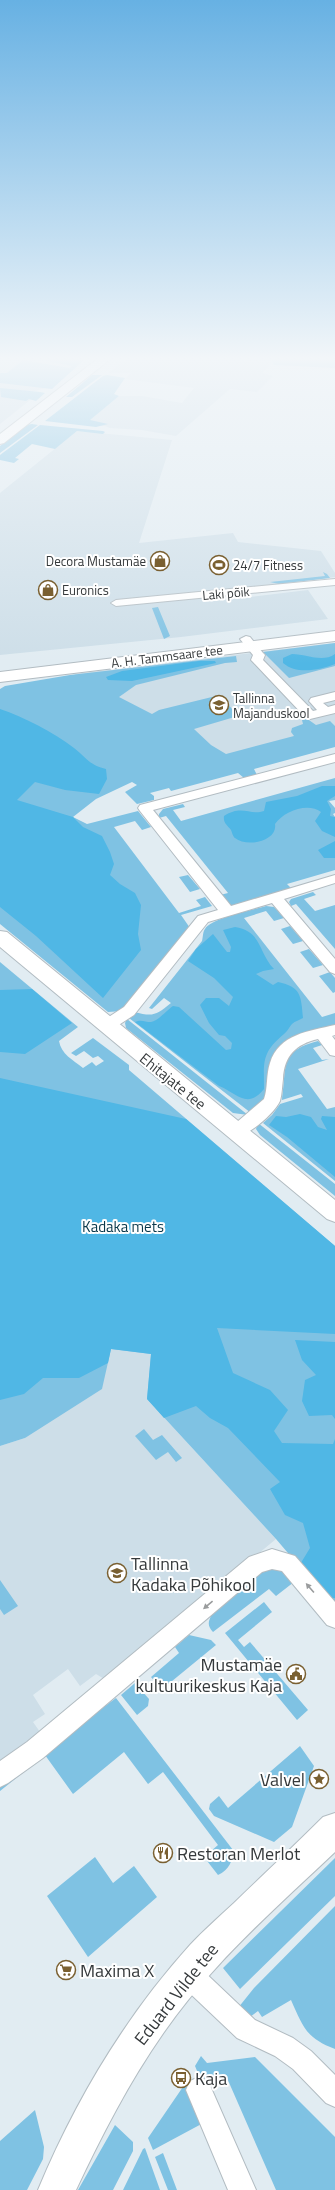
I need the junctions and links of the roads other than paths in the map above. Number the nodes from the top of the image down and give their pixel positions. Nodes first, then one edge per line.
1 (335, 582) edge
2 (116, 604) dead end
3 (335, 629) edge
4 (335, 636) edge
5 (249, 643) junction
6 (42, 662) junction
7 (0, 665) edge
8 (0, 670) edge
9 (23, 674) junction
10 (0, 677) edge
11 (0, 685) edge
12 (335, 696) edge
13 (330, 711) edge
14 (335, 758) edge
15 (335, 879) edge
16 (275, 897) junction
17 (227, 911) junction
18 (4, 942) edge
19 (335, 969) edge
20 (106, 1026) junction
21 (328, 1031) edge
22 (335, 1051) edge
23 (236, 1132) junction
24 (335, 1213) edge
25 (335, 1618) edge
26 (0, 1775) edge
27 (335, 1829) edge
28 (188, 1974) junction
29 (199, 2090) dead end
30 (335, 2094) edge
31 (57, 2190) edge
32 (242, 2190) edge

1 - 2 street, Laki põik
3 - 5 main road, A. H. Tammsaare tee
4 - 5 main road, A. H. Tammsaare tee
5 - 6 main road, A. H. Tammsaare tee
5 - 9 main road, A. H. Tammsaare tee
5 - 13 street
6 - 7 main road, A. H. Tammsaare tee
6 - 8 main road
9 - 10 main road, A. H. Tammsaare tee
9 - 11 main road
12 - 13 street
14 - 17 street
15 - 16 street
16 - 17 street
16 - 19 street
17 - 20 street
18 - 20 main road, Ehitajate tee
20 - 23 main road, Ehitajate tee
21 - 22 street
21 - 23 street
23 - 24 main road, Ehitajate tee
25 -> 26 street
27 - 28 main road, Eduard Vilde tee
28 - 30 street
28 - 31 main road, Eduard Vilde tee
29 - 32 street

